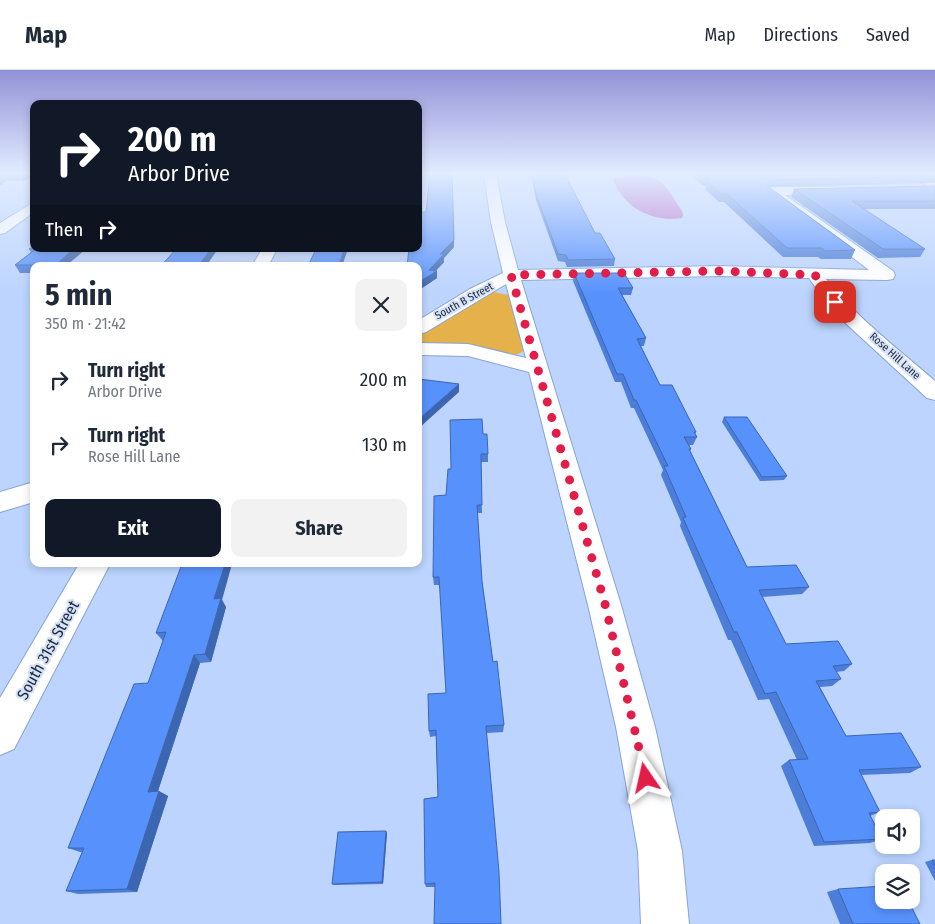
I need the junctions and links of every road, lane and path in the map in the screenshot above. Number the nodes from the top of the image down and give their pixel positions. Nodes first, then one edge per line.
1 (23, 214) edge
2 (496, 214) edge
3 (803, 214) edge
4 (0, 230) edge
5 (511, 275) junction
6 (815, 275) junction
7 (422, 326) edge
8 (422, 349) edge
9 (538, 368) junction
10 (935, 393) edge
11 (30, 493) edge
12 (0, 502) edge
13 (94, 567) edge
14 (0, 735) edge
15 (665, 924) edge

1 - 4 street
2 - 5 street
3 - 6 street
5 - 6 street
5 - 7 street, South B Street
5 - 9 street
6 - 10 street, Rose Hill Lane
8 - 9 street
9 - 15 street
11 - 12 street
13 - 14 street, South 31st Street

